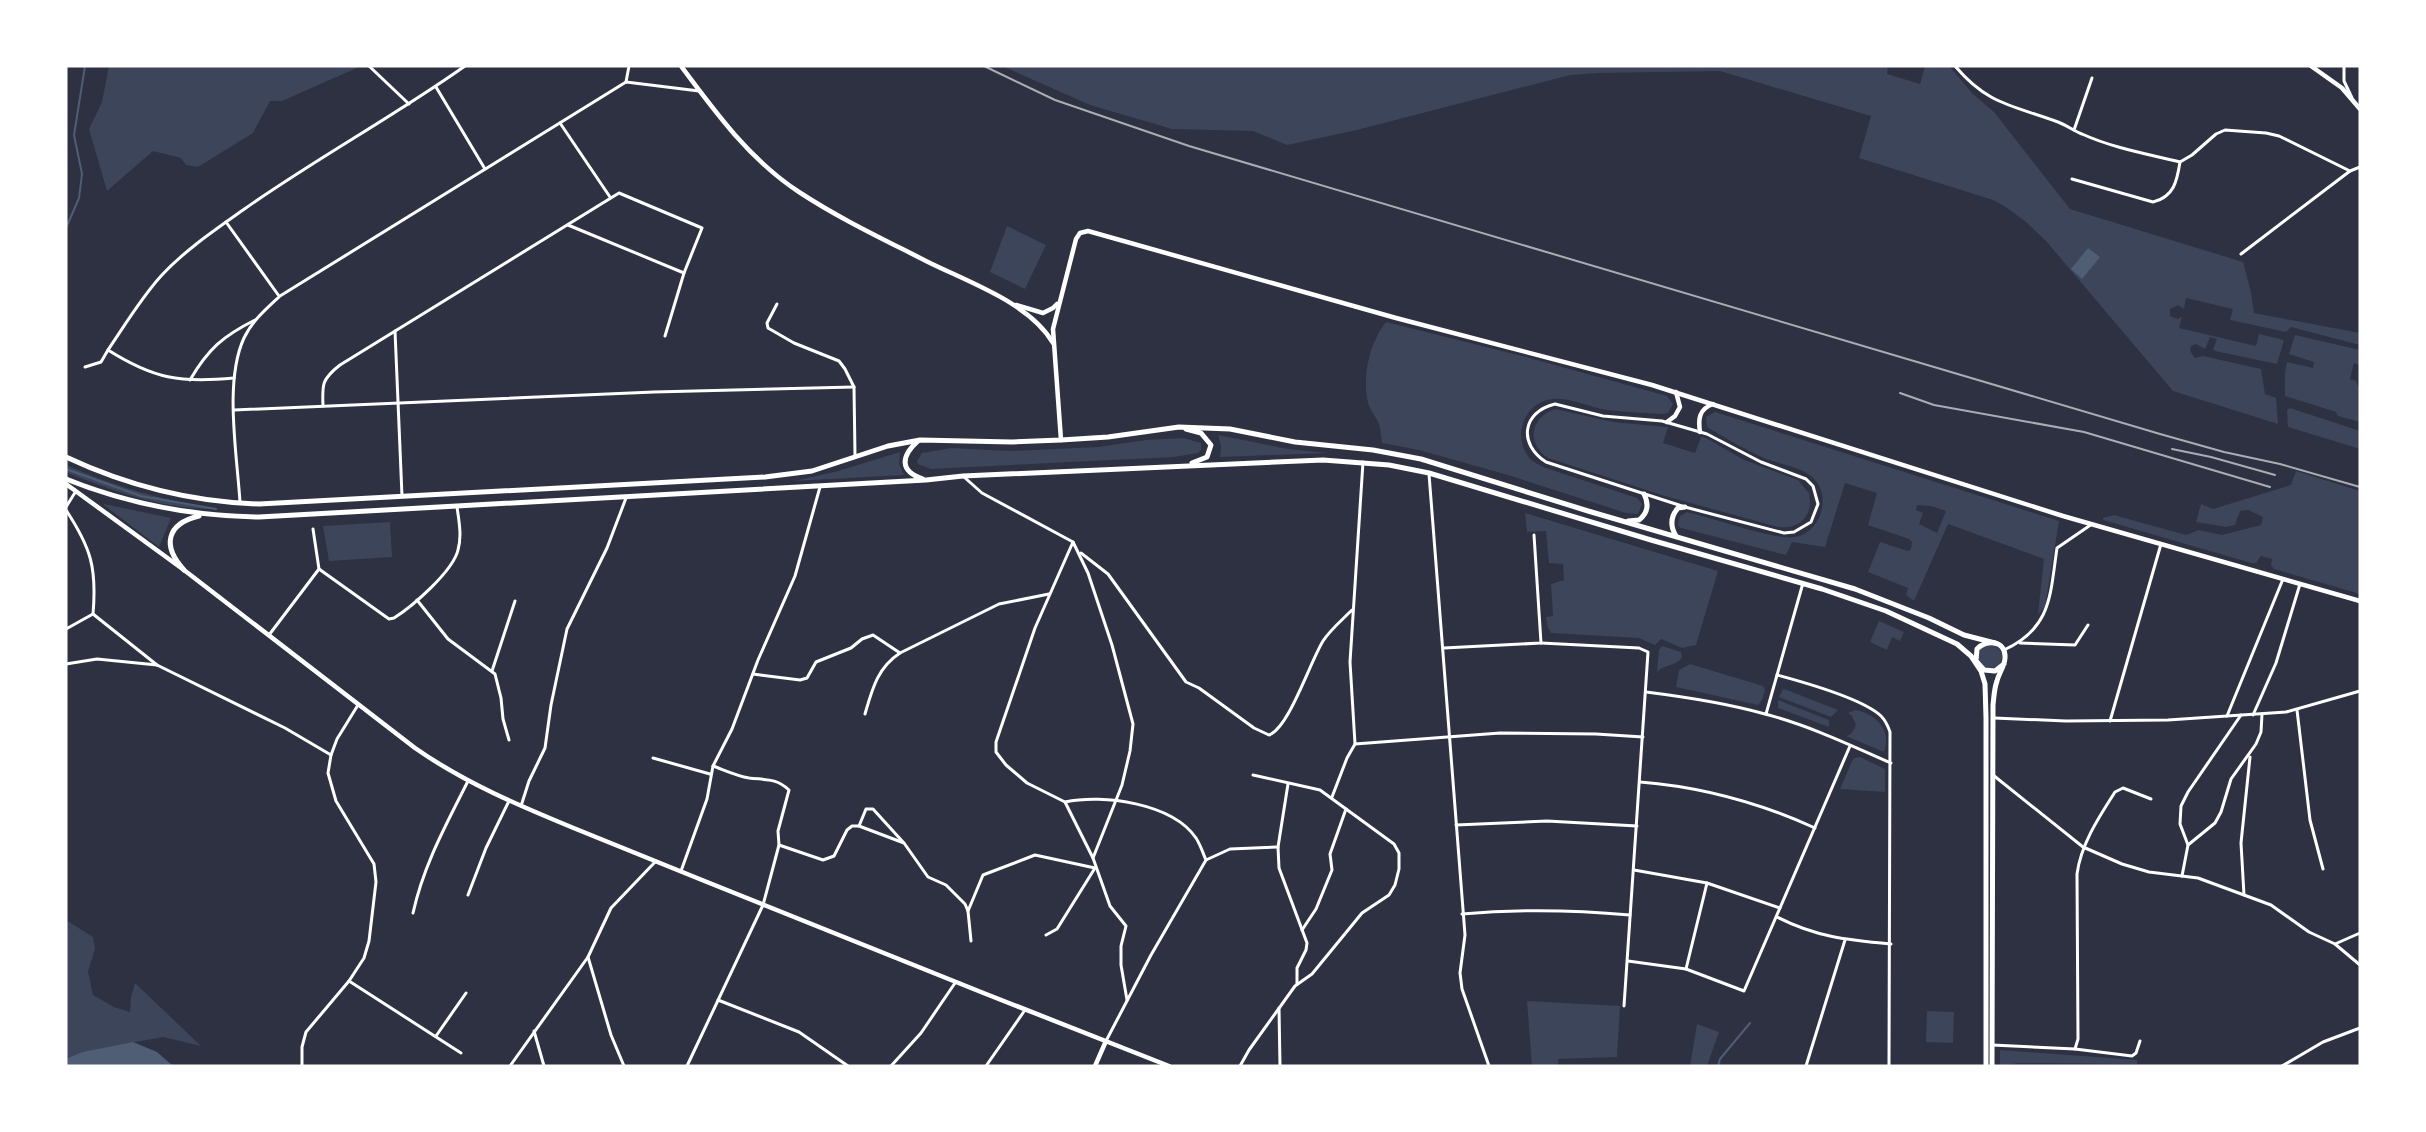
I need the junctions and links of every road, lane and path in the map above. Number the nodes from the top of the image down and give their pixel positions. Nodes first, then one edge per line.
1 (369, 66) edge
2 (465, 66) edge
3 (629, 66) edge
4 (681, 66) edge
5 (1955, 66) edge
6 (2311, 66) edge
7 (2343, 66) edge
8 (2092, 78) dead end
9 (626, 82) junction
10 (436, 87) junction
11 (700, 91) junction
12 (2354, 101) junction
13 (409, 104) junction
14 (2360, 109) edge
15 (560, 123) junction
16 (2074, 130) junction
17 (2180, 162) junction
18 (2360, 167) edge
19 (485, 169) junction
20 (2350, 171) junction
21 (2072, 179) dead end
22 (610, 197) junction
23 (226, 222) junction
24 (568, 225) junction
25 (2241, 254) dead end
26 (684, 273) junction
27 (280, 296) junction
28 (1005, 301) junction
29 (1059, 302) junction
30 (777, 304) dead end
31 (255, 320) junction
32 (395, 331) junction
33 (665, 336) dead end
34 (1054, 345) junction
35 (108, 350) junction
36 (85, 368) dead end
37 (234, 378) junction
38 (190, 380) junction
39 (854, 387) junction
40 (1676, 393) junction
41 (398, 403) junction
42 (1713, 404) junction
43 (323, 406) junction
44 (234, 410) junction
45 (1667, 422) junction
46 (1179, 427) junction
47 (1700, 432) junction
48 (920, 440) junction
49 (1061, 440) junction
50 (66, 457) edge
51 (855, 458) junction
52 (1363, 462) junction
53 (1182, 466) junction
54 (1429, 473) junction
55 (963, 476) junction
56 (66, 479) edge
57 (926, 480) junction
58 (66, 484) edge
59 (821, 485) junction
60 (76, 491) junction
61 (1644, 494) junction
62 (402, 496) junction
63 (627, 496) junction
64 (240, 504) junction
65 (457, 506) junction
66 (1685, 507) junction
67 (66, 508) edge
68 (205, 514) junction
69 (1624, 522) junction
70 (2092, 524) junction
71 (313, 529) dead end
72 (1533, 535) dead end
73 (1676, 537) junction
74 (1073, 542) junction
75 (2162, 544) junction
76 (1079, 552) junction
77 (319, 569) junction
78 (184, 570) junction
79 (2283, 579) junction
80 (1803, 583) junction
81 (2300, 584) junction
82 (1049, 594) junction
83 (417, 600) junction
84 (515, 601) dead end
85 (2360, 601) edge
86 (1353, 608) junction
87 (93, 614) junction
88 (2088, 625) dead end
89 (66, 629) edge
90 (268, 636) junction
91 (1541, 643) junction
92 (1995, 643) junction
93 (2020, 643) junction
94 (1444, 648) junction
95 (2004, 650) junction
96 (900, 653) junction
97 (66, 664) edge
98 (2004, 664) junction
99 (157, 665) junction
100 (1978, 665) junction
101 (492, 671) junction
102 (753, 674) junction
103 (1777, 675) junction
104 (2360, 691) edge
105 (1646, 692) junction
106 (358, 705) junction
107 (2297, 710) junction
108 (865, 714) dead end
109 (1766, 714) junction
110 (2262, 714) junction
111 (2253, 715) junction
112 (2227, 716) junction
113 (2241, 716) junction
114 (1994, 718) junction
115 (2110, 721) junction
116 (1450, 736) junction
117 (1643, 737) junction
118 (509, 741) dead end
119 (1355, 744) junction
120 (1850, 746) junction
121 (331, 755) junction
122 (2250, 755) junction
123 (653, 758) dead end
124 (1891, 763) junction
125 (713, 766) junction
126 (710, 774) junction
127 (1253, 775) dead end
128 (1993, 775) junction
129 (468, 781) junction
130 (1640, 782) junction
131 (1288, 783) junction
132 (1332, 797) junction
133 (2151, 799) dead end
134 (509, 801) junction
135 (1065, 802) junction
136 (1116, 802) junction
137 (521, 806) junction
138 (1346, 809) junction
139 (1456, 825) junction
140 (859, 826) junction
141 (1637, 826) junction
142 (1815, 828) junction
143 (904, 843) junction
144 (779, 844) junction
145 (2188, 845) junction
146 (1278, 847) junction
147 (2083, 847) junction
148 (1093, 858) junction
149 (1206, 860) junction
150 (656, 861) junction
151 (1095, 868) junction
152 (2323, 869) dead end
153 (1634, 870) junction
154 (681, 872) junction
155 (2182, 877) junction
156 (1707, 883) junction
157 (468, 895) dead end
158 (2244, 895) junction
159 (763, 905) junction
160 (1780, 908) junction
161 (968, 911) junction
162 (413, 913) dead end
163 (1462, 914) junction
164 (1630, 915) junction
165 (1776, 916) junction
166 (1302, 930) junction
167 (2360, 933) edge
168 (1046, 935) dead end
169 (1845, 940) junction
170 (971, 941) dead end
171 (1891, 944) junction
172 (2335, 944) junction
173 (588, 957) junction
174 (1627, 961) junction
175 (2360, 965) edge
176 (1686, 969) junction
177 (349, 981) junction
178 (955, 983) junction
179 (1297, 984) junction
180 (466, 993) dead end
181 (718, 1000) junction
182 (1127, 1000) junction
183 (1624, 1006) dead end
184 (1279, 1007) junction
185 (1025, 1010) junction
186 (2360, 1028) edge
187 (534, 1031) junction
188 (435, 1036) junction
189 (1106, 1041) junction
190 (2140, 1041) dead end
191 (1992, 1045) junction
192 (2075, 1049) junction
193 (461, 1053) dead end
194 (302, 1066) edge
195 (510, 1066) edge
196 (544, 1066) edge
197 (624, 1066) edge
198 (687, 1066) edge
199 (848, 1066) edge
200 (891, 1066) edge
201 (986, 1066) edge
202 (1095, 1066) edge
203 (1169, 1066) edge
204 (1240, 1066) edge
205 (1280, 1066) edge
206 (1489, 1066) edge
207 (1806, 1066) edge
208 (1889, 1066) edge
209 (1986, 1066) edge
210 (1992, 1066) edge
211 (2282, 1066) edge

1 - 13 street
2 - 10 street
3 - 9 street
4 - 11 street
5 - 16 street
6 - 12 street
7 - 12 street
8 - 16 street
9 - 11 street
9 - 15 street
10 - 13 street
10 - 19 street
11 - 28 street
12 - 14 street
13 - 23 street
15 - 19 street
15 - 22 street
16 - 17 street
17 - 20 street
17 - 21 street
18 - 20 street
19 - 27 street
20 - 25 street
22 - 24 street
22 - 26 street
23 - 27 street
23 - 35 street
24 - 26 street
24 - 32 street
26 - 33 street
27 - 31 street
28 - 29 street
28 - 34 street
29 - 34 street
29 - 40 street
30 - 39 street
31 - 37 street
31 - 38 street
32 - 41 street
32 - 43 street
34 - 49 street
35 - 36 street
35 - 38 street
37 - 38 street
37 - 44 street
39 - 41 street
39 - 51 street
40 - 42 street
40 - 45 street
41 - 43 street
41 - 62 street
42 - 47 street
42 - 70 street
43 - 44 street
44 - 64 street
45 - 47 street
45 - 61 street
46 - 49 main road
46 - 53 main road
46 - 69 main road
47 - 66 street
48 - 49 main road
48 - 51 main road
48 - 57 main road
50 - 64 main road
51 - 62 main road
52 - 53 main road
52 - 54 main road
52 - 86 street
53 - 55 main road
54 - 80 main road
54 - 94 street
55 - 57 main road
55 - 74 street
56 - 68 main road
57 - 59 main road
58 - 60 street
59 - 63 main road
59 - 102 street
60 - 67 street
60 - 78 street
61 - 66 street
61 - 69 main road
62 - 64 main road
63 - 65 main road
63 - 137 street
65 - 68 main road
65 - 83 street
66 - 73 main road
67 - 87 street
68 - 78 main road
69 - 73 main road
70 - 75 street
70 - 93 street
71 - 77 street
72 - 91 street
73 - 92 main road
74 - 76 street
74 - 82 street
75 - 79 street
75 - 115 street
76 - 86 street
76 - 136 street
77 - 83 street
77 - 90 street
78 - 90 street
79 - 81 street
79 - 112 street
80 - 100 main road
80 - 103 street
81 - 85 street
81 - 111 street
82 - 96 street
82 - 135 street
83 - 101 street
84 - 101 street
86 - 119 street
87 - 89 street
87 - 99 street
88 - 93 street
90 - 106 street
91 - 94 street
91 - 105 street
92 - 95 main road
92 - 100 main road
93 - 95 street
94 - 116 street
95 - 98 main road
96 - 102 street
96 - 108 street
97 - 99 street
98 - 100 main road
98 - 114 main road
99 - 121 street
100 - 209 main road
101 - 118 street
102 - 125 street
103 - 109 street
103 - 124 street
104 - 107 street
105 - 109 street
105 - 117 street
106 - 121 street
106 - 129 street
107 - 110 street
107 - 152 street
109 - 120 street
110 - 111 street
110 - 122 street
111 - 113 street
112 - 113 street
112 - 115 street
113 - 145 street
114 - 115 street
114 - 128 main road
116 - 117 street
116 - 119 street
116 - 139 street
117 - 130 street
119 - 132 street
120 - 124 street
120 - 142 street
121 - 177 street
122 - 145 street
122 - 158 street
123 - 126 street
124 - 171 street
125 - 126 street
125 - 144 street
126 - 154 street
127 - 131 street
128 - 147 street
128 - 191 main road
129 - 134 street
129 - 162 street
130 - 141 street
130 - 142 street
131 - 132 street
131 - 146 street
132 - 138 street
133 - 147 street
134 - 137 street
134 - 157 street
135 - 136 street
135 - 148 street
136 - 148 street
136 - 149 street
137 - 150 street
138 - 166 street
138 - 179 street
139 - 141 street
139 - 163 street
140 - 143 street
140 - 143 street
140 - 144 street
141 - 153 street
142 - 160 street
143 - 161 street
144 - 159 street
145 - 155 street
146 - 149 street
146 - 166 street
147 - 155 street
147 - 192 street
148 - 151 street
149 - 182 street
150 - 154 street
150 - 173 street
151 - 161 street
151 - 168 street
151 - 182 street
153 - 156 street
153 - 164 street
154 - 159 street
155 - 158 street
156 - 160 street
156 - 176 street
158 - 172 street
159 - 178 street
159 - 181 street
160 - 165 street
161 - 170 street
163 - 164 street
163 - 206 street
164 - 174 street
165 - 169 street
165 - 176 street
166 - 179 street
167 - 172 street
169 - 171 street
169 - 207 street
171 - 208 street
172 - 175 street
173 - 187 street
173 - 197 street
174 - 176 street
174 - 183 street
177 - 188 street
177 - 194 street
178 - 185 street
178 - 200 street
179 - 184 street
180 - 188 street
181 - 198 street
181 - 199 street
182 - 189 street
184 - 204 street
184 - 205 street
185 - 189 street
185 - 201 street
186 - 211 street
187 - 195 street
187 - 196 street
188 - 193 street
189 - 202 street
189 - 203 street
190 - 192 street
191 - 192 street
191 - 210 main road

